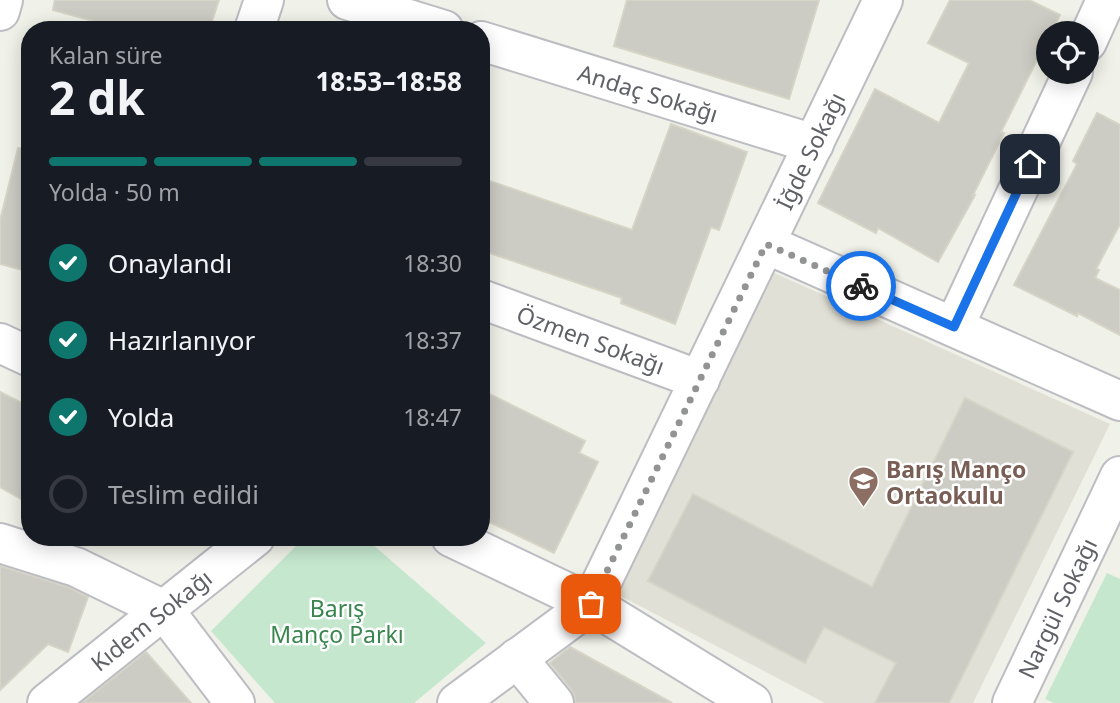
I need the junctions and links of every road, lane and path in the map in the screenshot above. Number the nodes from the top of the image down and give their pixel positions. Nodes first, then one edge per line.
1 (3, 0) edge
2 (264, 0) edge
3 (347, 0) edge
4 (883, 0) edge
5 (1106, 0) edge
6 (0, 11) edge
7 (257, 21) edge
8 (415, 21) edge
9 (1096, 21) edge
10 (490, 44) edge
11 (1067, 84) edge
12 (814, 144) junction
13 (766, 244) junction
14 (490, 302) edge
15 (954, 327) junction
16 (0, 343) edge
17 (21, 353) edge
18 (700, 380) junction
19 (1120, 401) edge
20 (1120, 476) edge
21 (0, 543) edge
22 (244, 546) edge
23 (470, 546) edge
24 (591, 604) junction
25 (164, 610) junction
26 (517, 659) junction
27 (47, 703) edge
28 (235, 703) edge
29 (457, 703) edge
30 (554, 703) edge
31 (752, 703) edge
32 (1012, 703) edge

1 - 6 street
2 - 7 street
3 - 8 street
4 - 12 street, İğde Sokağı
5 - 9 street
10 - 12 street, Andaç Sokağı
11 - 15 street
12 - 13 street, İğde Sokağı
13 - 15 street
13 - 18 street, İğde Sokağı
14 - 18 street, Özmen Sokağı
15 - 19 street
16 - 17 street
18 - 24 street, İğde Sokağı
20 - 32 street, Nargül Sokağı
21 - 25 street
22 - 25 street, Kıdem Sokağı
23 - 24 street
24 - 26 street
24 - 31 street
25 - 27 street, Kıdem Sokağı
25 - 28 street
26 - 29 street
26 - 30 street

